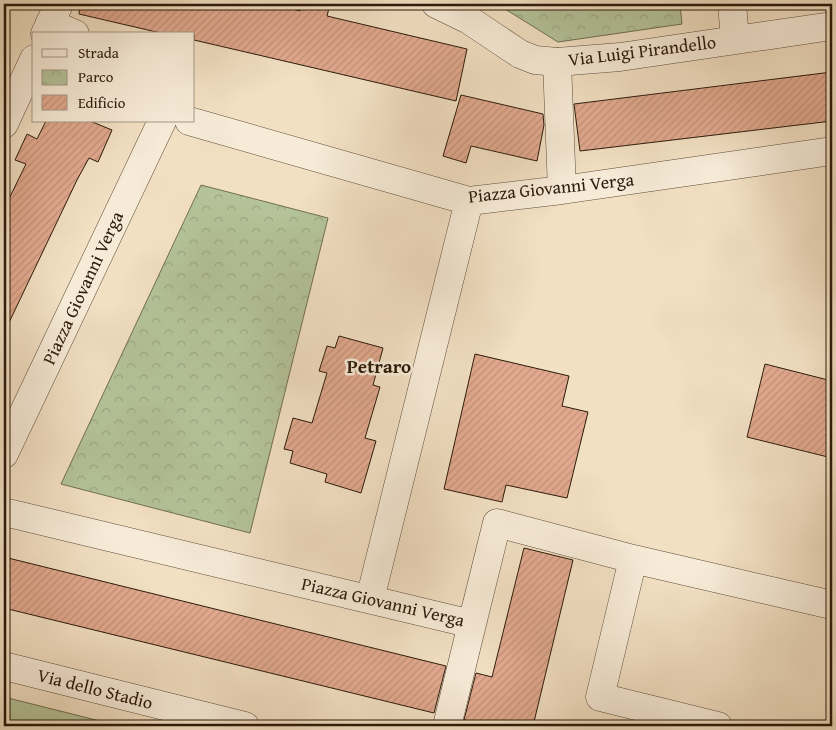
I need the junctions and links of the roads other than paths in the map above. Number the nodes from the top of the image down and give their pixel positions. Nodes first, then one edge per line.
1 (436, 4) edge
2 (732, 4) edge
3 (52, 15) edge
4 (832, 26) edge
5 (73, 32) edge
6 (735, 39) junction
7 (557, 62) junction
8 (32, 63) edge
9 (162, 122) edge
10 (192, 122) edge
11 (4, 124) edge
12 (832, 151) edge
13 (562, 190) junction
14 (469, 201) junction
15 (4, 454) edge
16 (4, 512) edge
17 (633, 559) junction
18 (370, 599) junction
19 (832, 605) edge
20 (472, 624) junction
21 (4, 666) edge
22 (245, 726) edge
23 (447, 726) edge
24 (718, 726) edge

1 - 7 street, Via Luigi Pirandello
2 - 6 street
3 - 5 street
4 - 6 street, Via Luigi Pirandello
6 - 7 street, Via Luigi Pirandello
7 - 13 street
8 - 11 street
9 - 15 street, Piazza Giovanni Verga
10 - 14 street, Piazza Giovanni Verga
12 - 13 street, Piazza Giovanni Verga
13 - 14 street, Piazza Giovanni Verga
14 - 18 street
16 - 18 street, Piazza Giovanni Verga
17 - 19 street
17 - 20 street, Piazza Giovanni Verga
17 - 24 street
18 - 20 street, Piazza Giovanni Verga
20 - 23 street
21 - 22 street, Via dello Stadio

